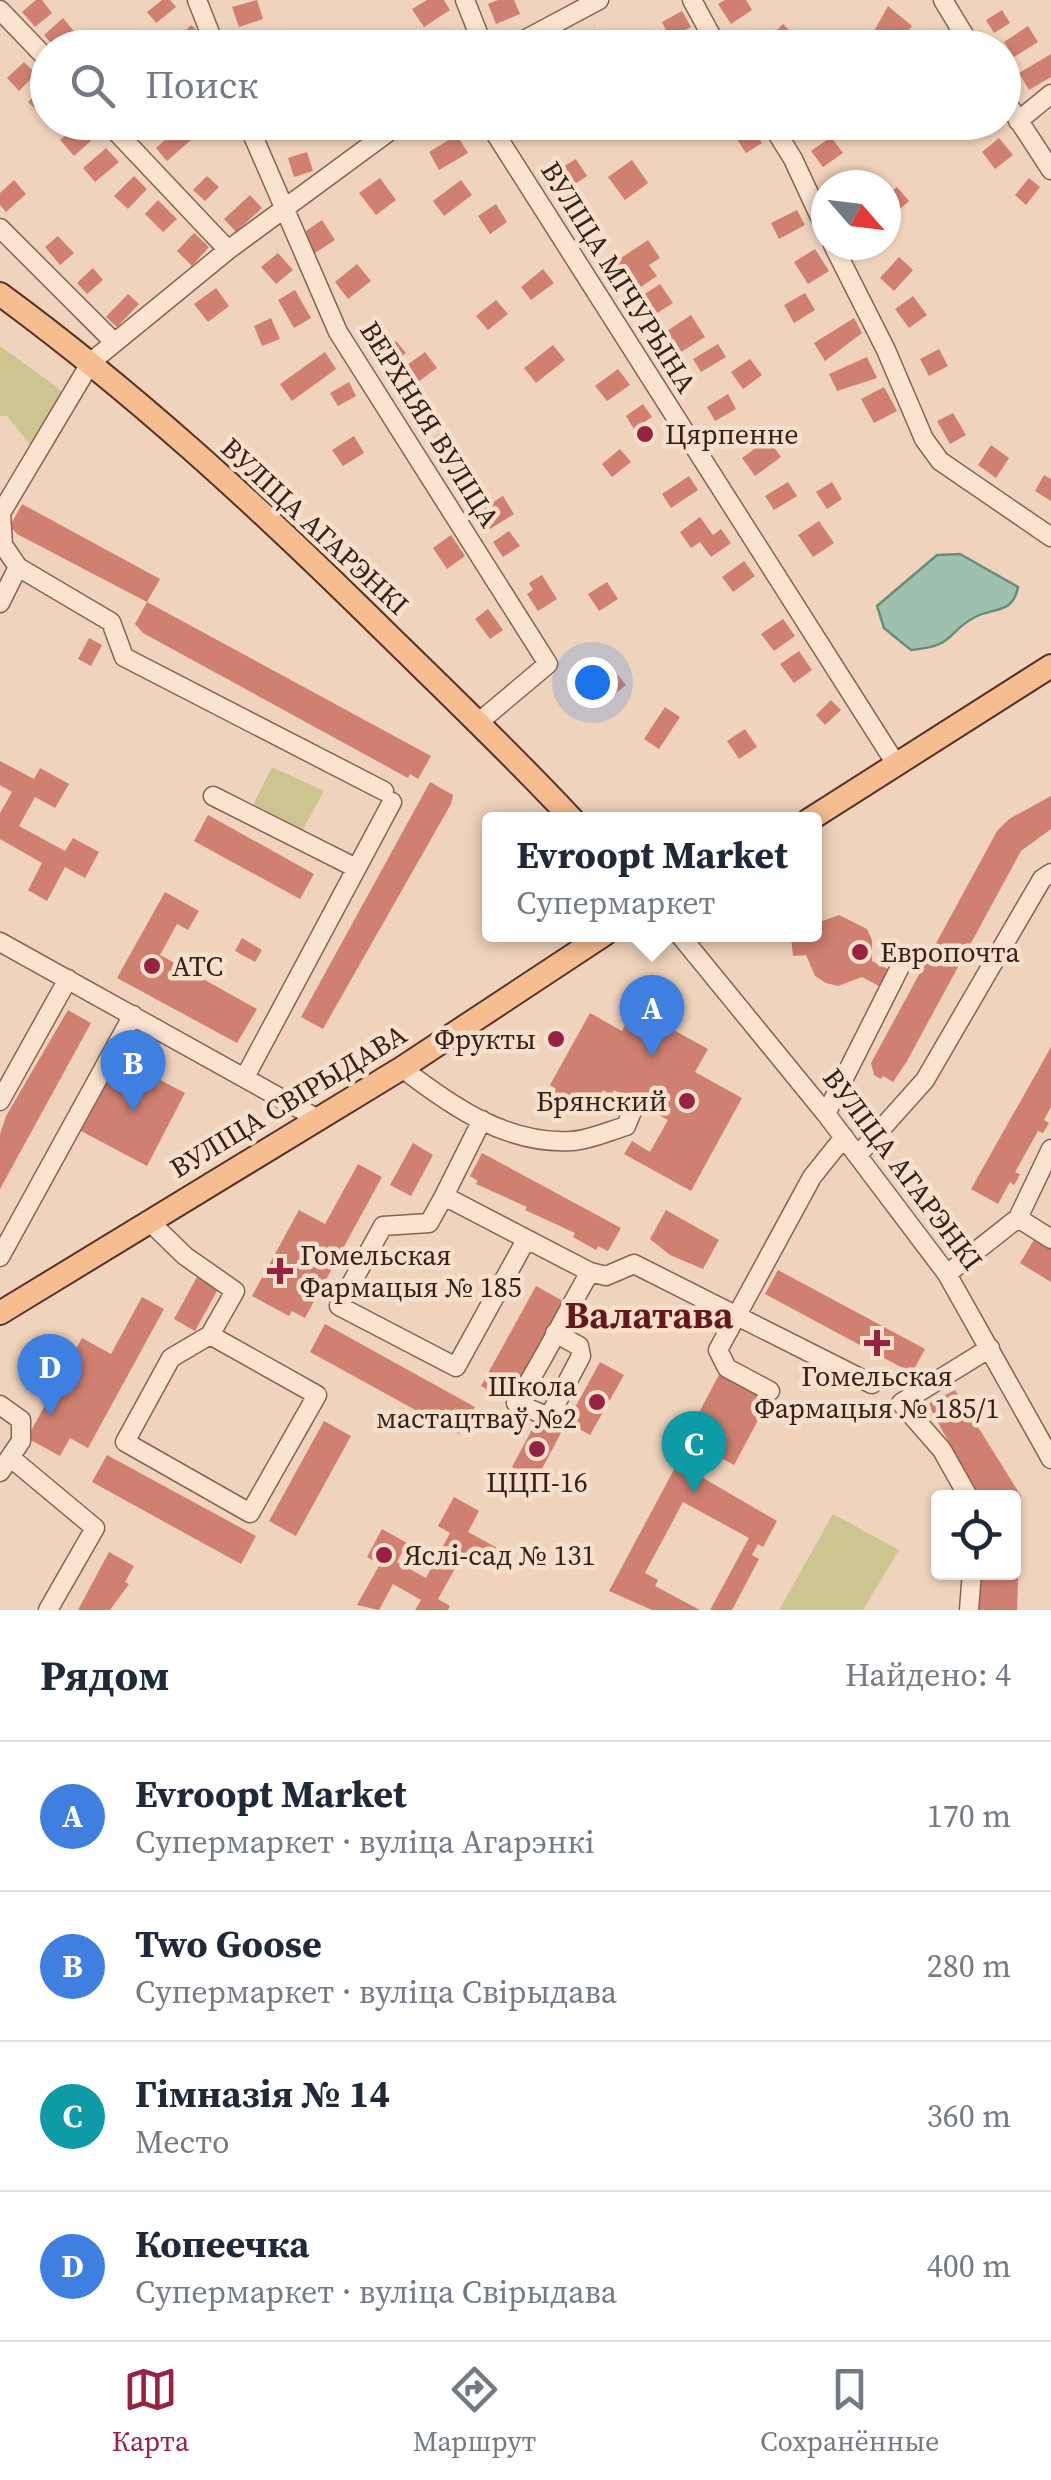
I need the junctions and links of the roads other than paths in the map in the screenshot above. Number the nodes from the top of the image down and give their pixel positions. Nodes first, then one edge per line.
1 (197, 0) edge
2 (466, 0) edge
3 (598, 0) edge
4 (692, 0) edge
5 (943, 0) edge
6 (0, 10) edge
7 (209, 30) edge
8 (477, 30) edge
9 (542, 30) edge
10 (708, 30) edge
11 (961, 30) edge
12 (30, 41) edge
13 (1051, 94) edge
14 (1021, 119) edge
15 (1021, 125) edge
16 (124, 140) edge
17 (254, 140) edge
18 (378, 140) edge
19 (499, 140) edge
20 (782, 140) edge
21 (1051, 170) edge
22 (811, 197) edge
23 (283, 213) junction
24 (0, 228) edge
25 (228, 250) junction
26 (841, 260) edge
27 (0, 294) edge
28 (114, 342) junction
29 (91, 362) junction
30 (1051, 537) edge
31 (18, 567) junction
32 (0, 603) edge
33 (1051, 666) edge
34 (480, 722) junction
35 (896, 764) junction
36 (213, 796) dead end
37 (565, 812) edge
38 (821, 812) edge
39 (356, 868) junction
40 (1051, 873) edge
41 (0, 942) edge
42 (593, 942) edge
43 (686, 942) edge
44 (899, 969) dead end
45 (68, 979) junction
46 (132, 1015) junction
47 (402, 1068) junction
48 (245, 1078) junction
49 (0, 1101) edge
50 (634, 1109) dead end
51 (826, 1114) junction
52 (318, 1119) junction
53 (482, 1120) junction
54 (844, 1137) junction
55 (1051, 1149) edge
56 (858, 1155) junction
57 (444, 1196) junction
58 (1018, 1218) junction
59 (149, 1221) junction
60 (1051, 1238) edge
61 (526, 1240) junction
62 (0, 1257) edge
63 (590, 1272) junction
64 (948, 1274) junction
65 (738, 1313) junction
66 (0, 1314) edge
67 (555, 1333) junction
68 (210, 1335) junction
69 (990, 1348) junction
70 (872, 1384) dead end
71 (770, 1391) dead end
72 (0, 1405) edge
73 (1051, 1459) edge
74 (6, 1465) edge
75 (964, 1490) edge
76 (971, 1580) edge
77 (48, 1610) edge
78 (969, 1610) edge

1 - 7 street
2 - 8 street
3 - 9 street
4 - 10 street
5 - 11 street
6 - 12 street
13 - 14 street
15 - 21 street
16 - 25 street
17 - 23 street, ВЕРХНЯЯ ВУЛІЦА
18 - 23 street
19 - 35 street, ВУЛІЦА МІЧУРЫНА
20 - 22 street
23 - 25 street
23 - 34 street, ВЕРХНЯЯ ВУЛІЦА
24 - 28 street
25 - 28 street
26 - 30 street
27 - 29 main road, ВУЛІЦА АГАРЭНКІ
28 - 29 street
29 - 31 street
29 - 34 main road, ВУЛІЦА АГАРЭНКІ
31 - 32 street
31 - 39 street
33 - 35 main road
34 - 37 main road, ВУЛІЦА АГАРЭНКІ
35 - 38 main road
36 - 39 street
39 - 48 street
40 - 56 street
41 - 45 street
42 - 47 main road, ВУЛІЦА СВІРЫДАВА
43 - 51 street, ВУЛІЦА АГАРЭНКІ
44 - 51 street
45 - 46 street
45 - 49 street
46 - 48 street
46 - 62 street
47 - 52 main road, ВУЛІЦА СВІРЫДАВА
47 - 53 street
48 - 52 street
50 - 53 street
51 - 54 street, ВУЛІЦА АГАРЭНКІ
52 - 59 main road, ВУЛІЦА СВІРЫДАВА
53 - 57 street
54 - 56 street, ВУЛІЦА АГАРЭНКІ
54 - 65 street
55 - 58 street
56 - 64 street, ВУЛІЦА АГАРЭНКІ
57 - 61 street
57 - 61 street
58 - 60 street
58 - 64 street
59 - 66 main road, ВУЛІЦА СВІРЫДАВА
59 - 68 street
61 - 63 street
63 - 65 street
63 - 67 street
64 - 69 street, ВУЛІЦА АГАРЭНКІ
65 - 70 street
65 - 71 street
67 - 67 street
68 - 68 street
69 - 73 street, ВУЛІЦА АГАРЭНКІ
69 - 75 street
72 - 74 street
74 - 77 street
76 - 78 street

